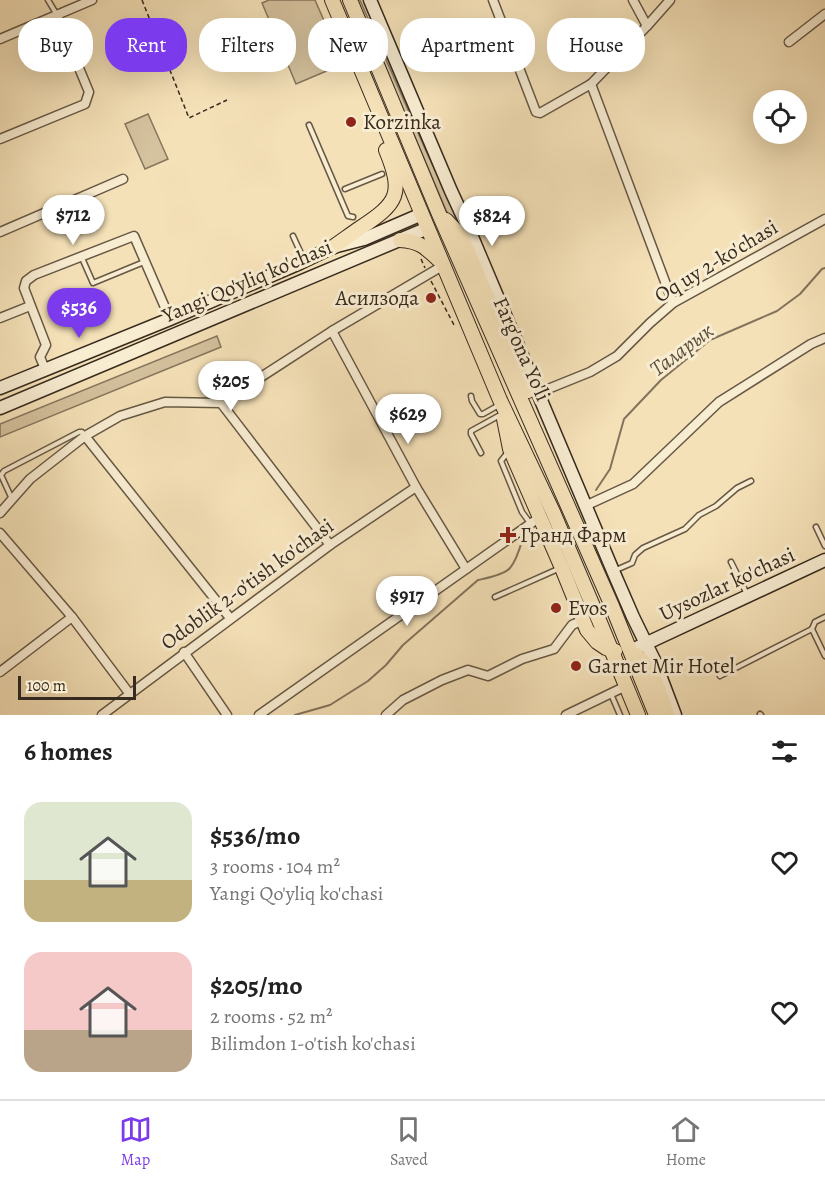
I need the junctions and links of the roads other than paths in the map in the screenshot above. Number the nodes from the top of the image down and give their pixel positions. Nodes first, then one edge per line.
1 (48, 0) edge
2 (92, 0) edge
3 (332, 0) edge
4 (350, 0) edge
5 (370, 0) edge
6 (493, 0) edge
7 (633, 0) edge
8 (670, 0) edge
9 (825, 14) edge
10 (57, 15) junction
11 (647, 26) junction
12 (0, 39) edge
13 (789, 42) dead end
14 (591, 84) junction
15 (375, 101) junction
16 (309, 125) dead end
17 (0, 139) edge
18 (382, 174) dead end
19 (123, 179) dead end
20 (345, 189) dead end
21 (422, 214) junction
22 (440, 214) junction
23 (353, 217) dead end
24 (825, 219) edge
25 (428, 228) junction
26 (0, 232) edge
27 (293, 236) dead end
28 (400, 240) junction
29 (333, 247) junction
30 (82, 257) junction
31 (304, 261) junction
32 (145, 262) junction
33 (444, 265) junction
34 (673, 303) junction
35 (30, 306) junction
36 (0, 318) edge
37 (170, 319) junction
38 (332, 331) junction
39 (825, 338) edge
40 (45, 369) junction
41 (0, 388) edge
42 (538, 393) junction
43 (471, 396) dead end
44 (221, 403) junction
45 (502, 406) junction
46 (0, 408) edge
47 (85, 436) junction
48 (481, 453) dead end
49 (751, 481) dead end
50 (416, 487) junction
51 (12, 500) junction
52 (585, 506) junction
53 (0, 513) edge
54 (535, 520) junction
55 (816, 527) dead end
56 (0, 533) edge
57 (330, 545) junction
58 (825, 546) edge
59 (825, 560) edge
60 (731, 562) dead end
61 (562, 568) junction
62 (466, 569) junction
63 (613, 571) junction
64 (495, 597) dead end
65 (748, 597) junction
66 (72, 617) junction
67 (825, 617) edge
68 (230, 618) junction
69 (583, 620) junction
70 (812, 629) junction
71 (646, 644) junction
72 (612, 650) junction
73 (630, 651) junction
74 (184, 652) junction
75 (825, 656) edge
76 (0, 672) edge
77 (720, 676) dead end
78 (624, 680) junction
79 (129, 693) junction
80 (611, 693) junction
81 (102, 715) edge
82 (227, 715) edge
83 (259, 715) edge
84 (386, 715) edge
85 (566, 715) edge
86 (620, 715) edge
87 (638, 715) edge
88 (656, 715) edge
89 (667, 715) edge
90 (675, 715) edge

1 - 10 lane
2 - 10 street
3 - 15 main road, Farg'ona Yo'li
4 - 22 main road
5 - 42 main road, Farg'ona Yo'li
6 - 14 street
7 - 11 street
8 - 11 street
9 - 13 street
10 - 12 street
10 - 17 street
11 - 14 street
14 - 34 street
15 - 21 main road, Farg'ona Yo'li
15 - 29 main road
16 - 23 lane
18 - 20 lane
19 - 26 street
21 - 22 main road
21 - 25 main road, Farg'ona Yo'li
21 - 29 main road, Yangi Qo'yliq ko'chasi
22 - 25 main road, Yangi Qo'yliq ko'chasi
22 - 73 main road
24 - 34 street, Oq uy 2-ko'chasi
25 - 28 main road, Yangi Qo'yliq ko'chasi
25 - 33 main road, Farg'ona Yo'li
27 - 31 lane
28 - 33 main road
28 - 46 main road, Yangi Qo'yliq ko'chasi
29 - 31 main road, Yangi Qo'yliq ko'chasi
30 - 32 street
30 - 32 lane
30 - 35 street
31 - 37 main road, Yangi Qo'yliq ko'chasi
32 - 37 street
33 - 38 street
33 - 45 main road, Farg'ona Yo'li
34 - 42 street, Oq uy 2-ko'chasi
35 - 36 street
35 - 40 street
37 - 40 main road, Yangi Qo'yliq ko'chasi
38 - 44 street
38 - 50 street
39 - 52 street
40 - 41 main road, Yangi Qo'yliq ko'chasi
42 - 52 main road, Farg'ona Yo'li
43 - 45 lane
44 - 47 street
44 - 57 street
45 - 48 lane
45 - 54 main road
45 - 72 main road, Farg'ona Yo'li
47 - 51 street
47 - 51 lane
47 - 68 street
49 - 63 lane
50 - 57 street, Odoblik 2-o'tish ko'chasi
50 - 62 street
51 - 53 street
52 - 63 main road, Farg'ona Yo'li
54 - 61 main road
54 - 62 street
55 - 58 lane
56 - 66 street
57 - 68 street, Odoblik 2-o'tish ko'chasi
59 - 65 main road, Uysozlar ko'chasi
60 - 65 lane
61 - 64 lane
61 - 69 main road
62 - 83 street
63 - 71 main road, Farg'ona Yo'li
65 - 71 main road, Uysozlar ko'chasi
66 - 76 street
66 - 79 street
67 - 70 lane
68 - 74 street, Odoblik 2-o'tish ko'chasi
69 - 72 main road
69 - 84 street
70 - 75 lane
70 - 77 lane
71 - 73 main road, Uysozlar ko'chasi
71 - 90 main road, Farg'ona Yo'li
72 - 73 main road
72 - 78 main road, Farg'ona Yo'li
73 - 78 main road
73 - 88 main road
73 - 89 main road
74 - 79 street, Odoblik 2-o'tish ko'chasi
74 - 82 street
78 - 80 street
78 - 87 main road, Farg'ona Yo'li
79 - 81 street, Odoblik 2-o'tish ko'chasi
80 - 85 street
80 - 86 lane

